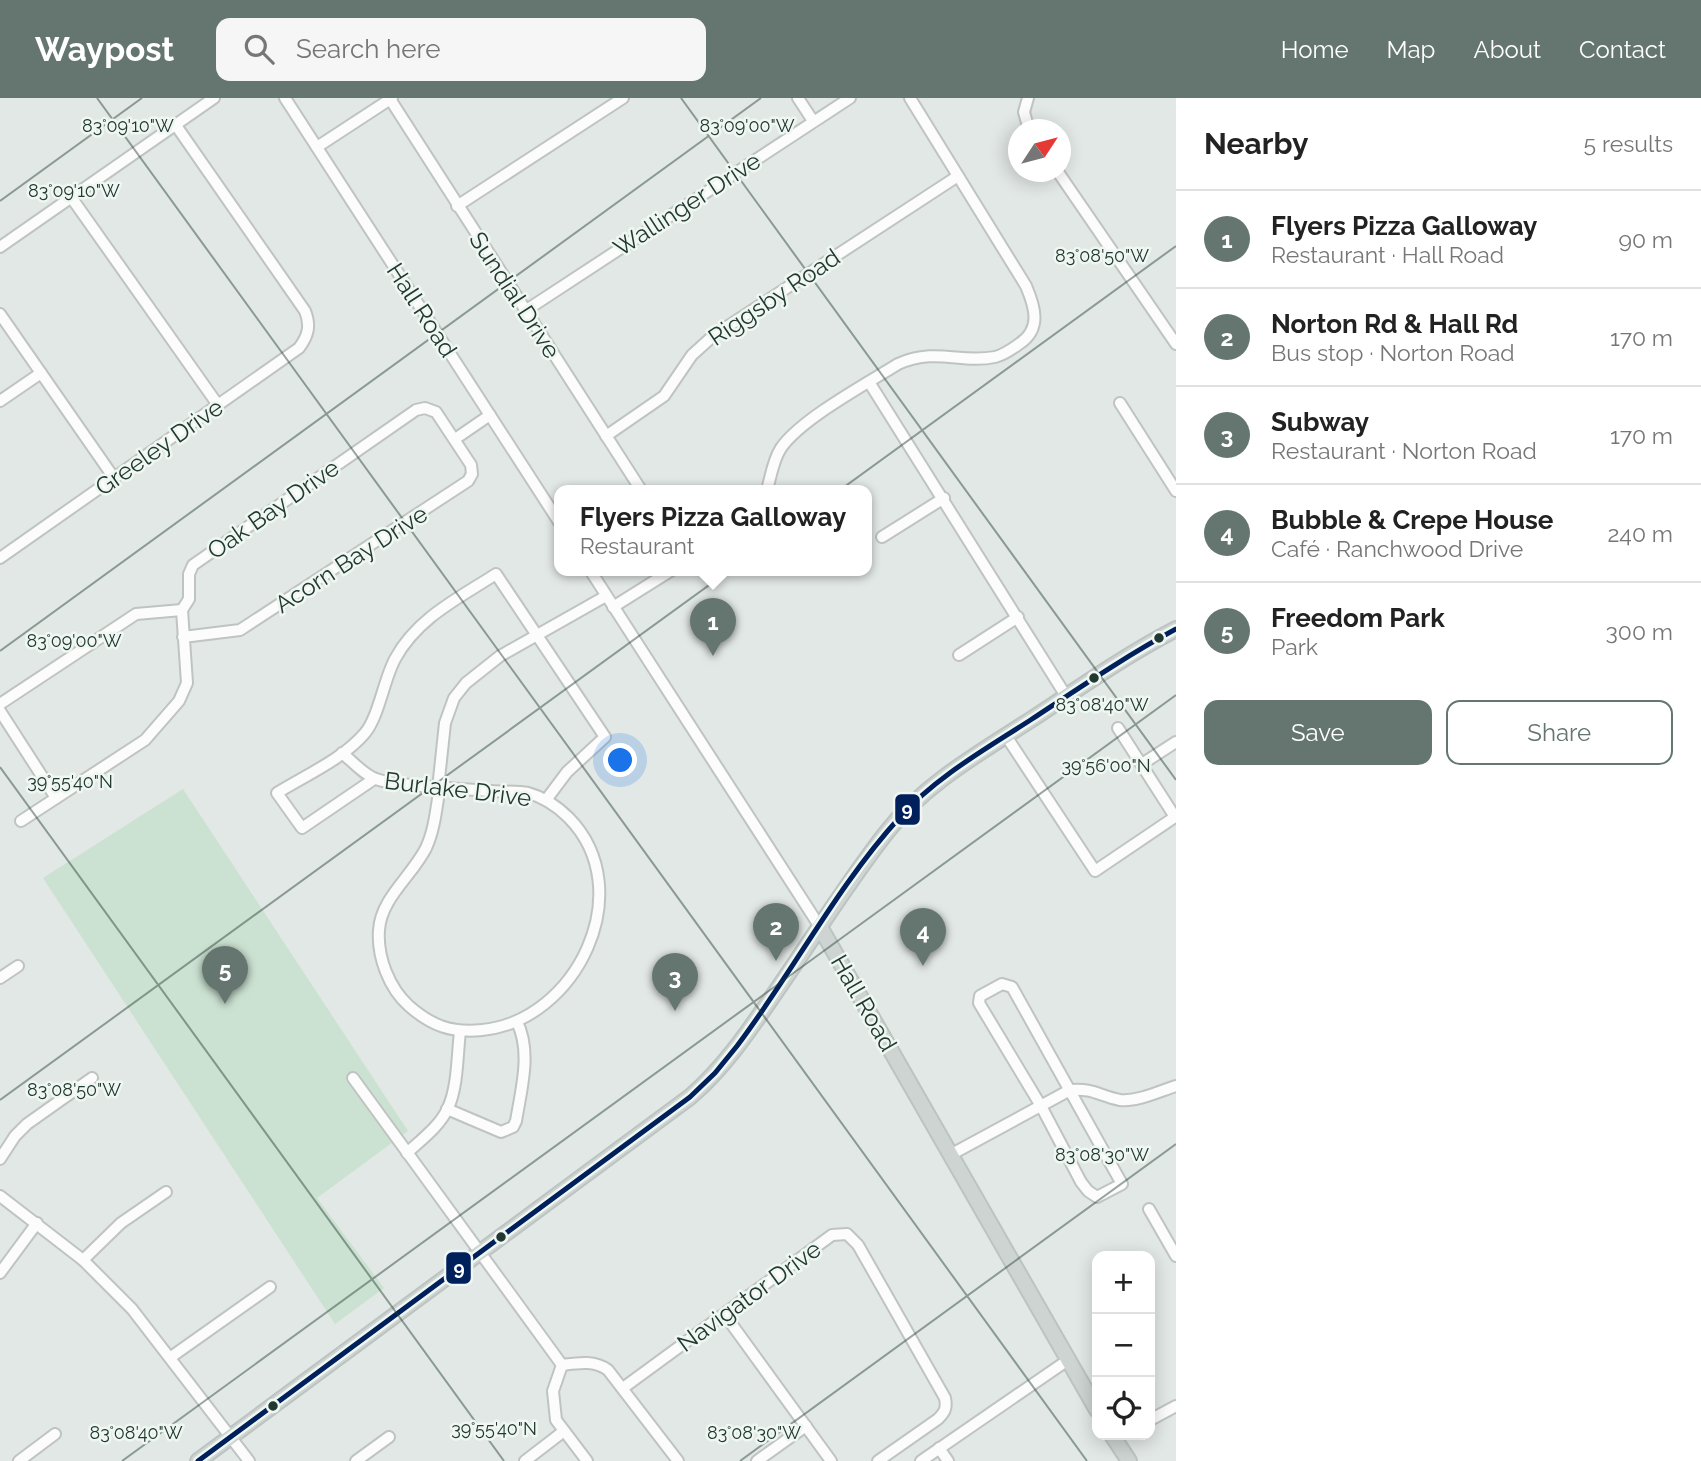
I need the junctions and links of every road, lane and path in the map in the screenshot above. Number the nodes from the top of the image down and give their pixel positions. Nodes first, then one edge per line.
1 (214, 98) edge
2 (285, 98) edge
3 (623, 98) edge
4 (799, 98) edge
5 (850, 98) edge
6 (910, 98) edge
7 (1028, 98) edge
8 (391, 99) edge
9 (1026, 119) edge
10 (813, 121) junction
11 (175, 124) junction
12 (317, 147) junction
13 (958, 176) junction
14 (1065, 182) edge
15 (71, 197) junction
16 (457, 206) junction
17 (0, 247) edge
18 (525, 311) junction
19 (0, 314) edge
20 (1176, 344) edge
21 (41, 373) junction
22 (869, 382) junction
23 (0, 401) edge
24 (1120, 403) dead end
25 (218, 405) junction
26 (490, 415) junction
27 (606, 436) junction
28 (455, 439) junction
29 (114, 478) junction
30 (638, 485) edge
31 (769, 485) edge
32 (1176, 491) edge
33 (944, 498) junction
34 (554, 514) edge
35 (882, 537) dead end
36 (0, 558) edge
37 (594, 576) edge
38 (662, 576) edge
39 (606, 596) junction
40 (614, 607) junction
41 (182, 610) junction
42 (1018, 617) junction
43 (1176, 629) edge
44 (537, 636) junction
45 (183, 637) junction
46 (958, 655) dead end
47 (1066, 696) junction
48 (0, 704) edge
49 (0, 711) edge
50 (1118, 728) dead end
51 (1006, 736) junction
52 (1176, 742) edge
53 (342, 753) junction
54 (1142, 764) junction
55 (374, 779) junction
56 (439, 788) junction
57 (56, 798) junction
58 (546, 800) junction
59 (21, 821) dead end
60 (820, 927) junction
61 (18, 966) dead end
62 (0, 978) edge
63 (517, 1022) junction
64 (460, 1032) junction
65 (92, 1078) dead end
66 (353, 1078) dead end
67 (1176, 1086) edge
68 (1069, 1091) junction
69 (1041, 1106) junction
70 (447, 1109) junction
71 (407, 1153) junction
72 (952, 1154) junction
73 (0, 1159) edge
74 (166, 1192) dead end
75 (0, 1196) edge
76 (1149, 1209) dead end
77 (37, 1223) junction
78 (480, 1253) junction
79 (1176, 1256) edge
80 (83, 1260) junction
81 (0, 1273) edge
82 (270, 1287) dead end
83 (725, 1315) junction
84 (171, 1357) junction
85 (1068, 1360) junction
86 (562, 1365) junction
87 (623, 1388) junction
88 (1092, 1401) edge
89 (1176, 1406) edge
90 (1155, 1417) edge
91 (806, 1426) junction
92 (564, 1431) junction
93 (55, 1434) dead end
94 (231, 1437) junction
95 (389, 1437) dead end
96 (1120, 1440) edge
97 (939, 1448) junction
98 (675, 1460) edge
99 (19, 1461) edge
100 (198, 1461) edge
101 (249, 1461) edge
102 (356, 1461) edge
103 (525, 1461) edge
104 (587, 1461) edge
105 (757, 1461) edge
106 (831, 1461) edge
107 (878, 1461) edge
108 (921, 1461) edge
109 (948, 1461) edge
110 (1129, 1461) edge

1 - 11 street
2 - 12 street, Hall Road
3 - 16 street
4 - 10 street
5 - 10 street, Wallinger Drive
6 - 13 street
7 - 9 street
8 - 12 street
8 - 16 street, Sundial Drive
10 - 18 street, Wallinger Drive
11 - 15 street
11 - 25 street, Greeley Drive
12 - 26 street, Hall Road
13 - 22 street
13 - 27 street, Riggsby Road
14 - 20 street
15 - 17 street
15 - 25 street
16 - 18 street, Sundial Drive
18 - 27 street, Sundial Drive
19 - 21 street
21 - 23 street
21 - 29 street
22 - 31 street
22 - 33 street
24 - 32 street
25 - 29 street, Greeley Drive
26 - 28 street
26 - 34 street, Hall Road
27 - 30 street, Sundial Drive
28 - 41 street, Oak Bay Drive
28 - 45 street, Acorn Bay Drive
29 - 36 street, Greeley Drive
33 - 35 street
33 - 42 street
37 - 39 street, Hall Road
38 - 40 street
39 - 40 street, Hall Road
39 - 44 street
40 - 60 street, Hall Road
41 - 45 street, Oak Bay Drive
41 - 48 street
42 - 46 street
42 - 47 street
43 - 47 main road
44 - 53 street
44 - 56 street
44 - 58 street
45 - 57 street, Oak Bay Drive
47 - 51 main road
49 - 57 street
50 - 54 street
51 - 54 street
51 - 60 main road
52 - 54 street
53 - 55 street, Burlake Drive
53 - 55 street
55 - 56 street, Burlake Drive
56 - 58 street, Burlake Drive
56 - 64 street
57 - 59 street, Oak Bay Drive
58 - 63 street, Burlake Drive
60 - 72 main road, Hall Road
60 - 78 main road
61 - 62 street
63 - 64 street, Burlake Drive
63 - 70 street
64 - 70 street
65 - 73 street
66 - 71 street
67 - 68 street
68 - 69 street
68 - 69 street
68 - 69 street
69 - 72 street
70 - 71 street
71 - 78 street
72 - 85 main road, Hall Road
74 - 80 street
75 - 77 street
76 - 79 street
77 - 80 street
77 - 81 street
78 - 86 street
78 - 94 main road
80 - 84 street
82 - 84 street
83 - 87 street, Navigator Drive
83 - 91 street
83 - 107 street, Navigator Drive
84 - 94 street
85 - 88 main road, Hall Road
85 - 97 street
86 - 87 street
86 - 92 street
87 - 98 street
89 - 90 street
91 - 105 street
91 - 106 street
92 - 103 street
92 - 104 street
93 - 99 street
94 - 100 main road
94 - 101 street
95 - 102 street
96 - 110 main road
97 - 108 street
97 - 109 street

